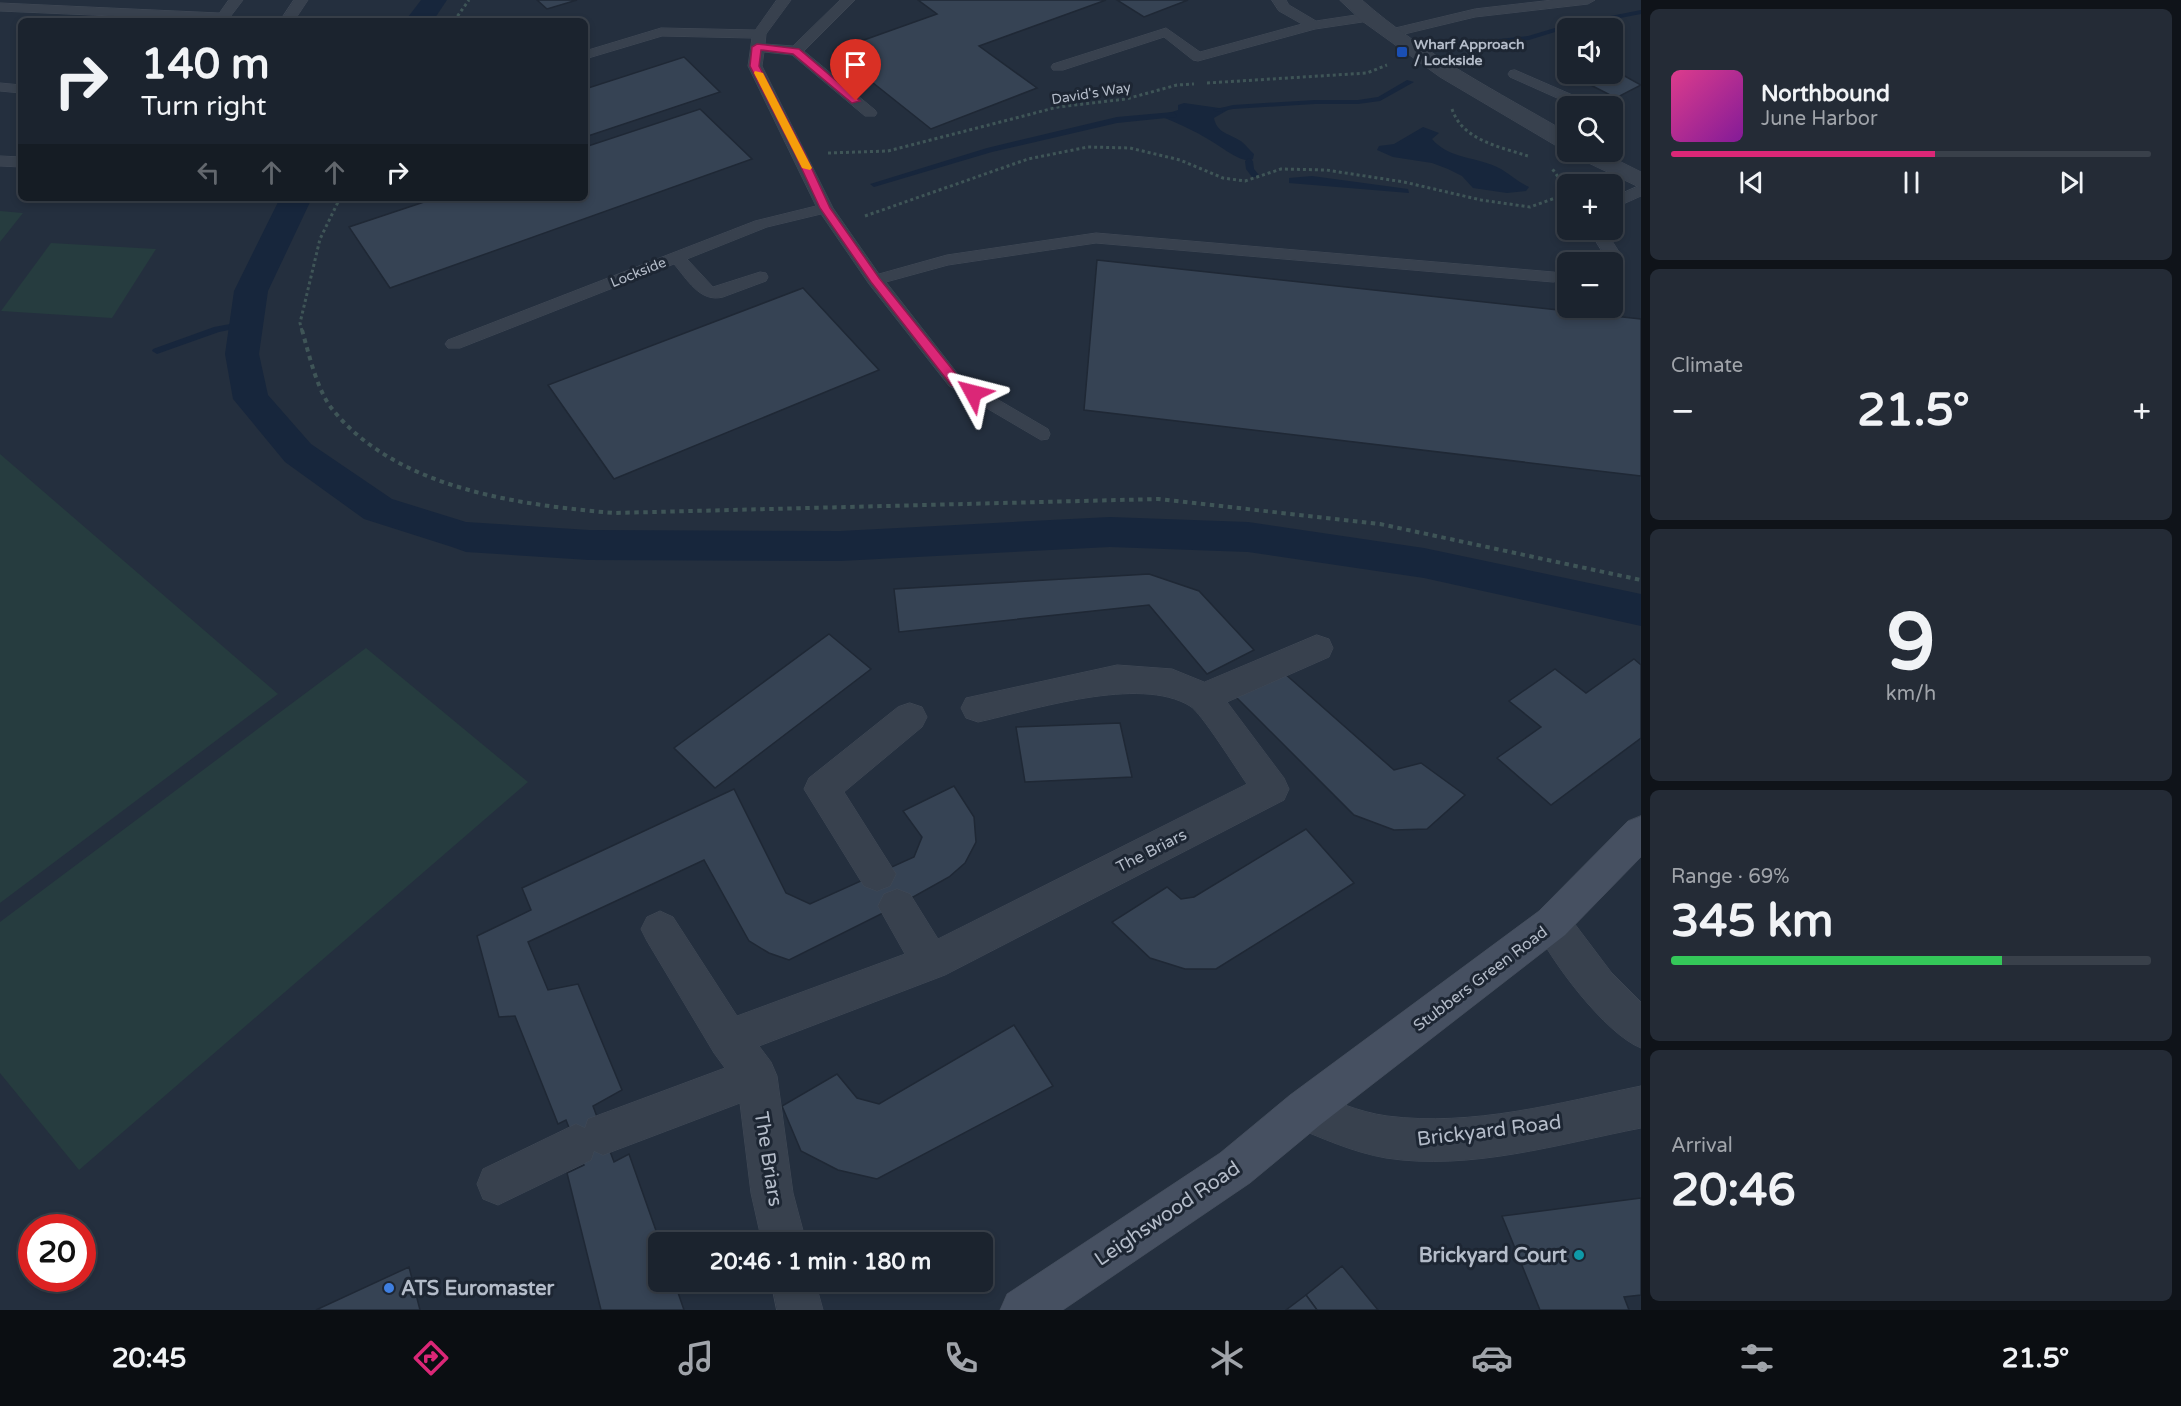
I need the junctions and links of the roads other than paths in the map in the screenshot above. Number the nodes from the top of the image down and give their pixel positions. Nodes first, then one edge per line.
1 (236, 0) edge
2 (301, 0) edge
3 (784, 0) edge
4 (848, 0) edge
5 (1279, 0) edge
6 (1350, 0) edge
7 (1588, 0) edge
8 (0, 7) edge
9 (1369, 17) junction
10 (204, 18) edge
11 (223, 18) edge
12 (288, 18) edge
13 (1314, 25) junction
14 (1392, 33) junction
15 (758, 40) junction
16 (796, 51) junction
17 (588, 54) edge
18 (1058, 67) dead end
19 (1515, 74) dead end
20 (0, 87) edge
21 (18, 89) edge
22 (1564, 96) edge
23 (870, 113) dead end
24 (1557, 136) edge
25 (0, 161) edge
26 (18, 162) edge
27 (1606, 162) edge
28 (1641, 181) edge
29 (1641, 190) edge
30 (1623, 199) edge
31 (825, 208) junction
32 (677, 257) junction
33 (760, 277) dead end
34 (1553, 277) dead end
35 (875, 280) junction
36 (453, 344) dead end
37 (1041, 434) dead end
38 (1317, 648) dead end
39 (1204, 697) junction
40 (978, 708) dead end
41 (910, 717) dead end
42 (1641, 832) edge
43 (877, 874) dead end
44 (897, 906) dead end
45 (1552, 924) junction
46 (660, 930) dead end
47 (931, 962) junction
48 (1641, 1029) edge
49 (728, 1039) junction
50 (757, 1076) junction
51 (1641, 1107) edge
52 (1305, 1110) junction
53 (498, 1184) dead end
54 (782, 1232) edge
55 (796, 1292) edge
56 (800, 1310) edge
57 (1023, 1310) edge

1 - 11 lane
2 - 12 lane
3 - 15 lane
4 - 16 lane
5 - 13 lane
6 - 9 street
7 - 14 lane
8 - 10 lane
9 - 13 lane
9 - 14 street
13 - 18 lane
14 - 24 street
15 - 16 lane
15 - 17 lane
15 - 31 lane
16 - 23 lane
19 - 22 lane
20 - 21 lane
25 - 26 lane
27 - 28 street
29 - 30 lane
31 - 32 lane, Lockside
31 - 35 lane
32 - 33 lane
32 - 36 lane, Lockside
34 - 35 lane
35 - 37 lane
38 - 39 street
39 - 40 street
39 - 47 street, The Briars
41 - 43 street
42 - 45 street, Stubbers Green Road
44 - 47 street
45 - 48 street
45 - 52 street, Stubbers Green Road
46 - 49 street
47 - 49 street, The Briars
49 - 50 street
50 - 53 street
50 - 54 street, The Briars
51 - 52 street, Brickyard Road
52 - 57 street, Leighswood Road
55 - 56 street

